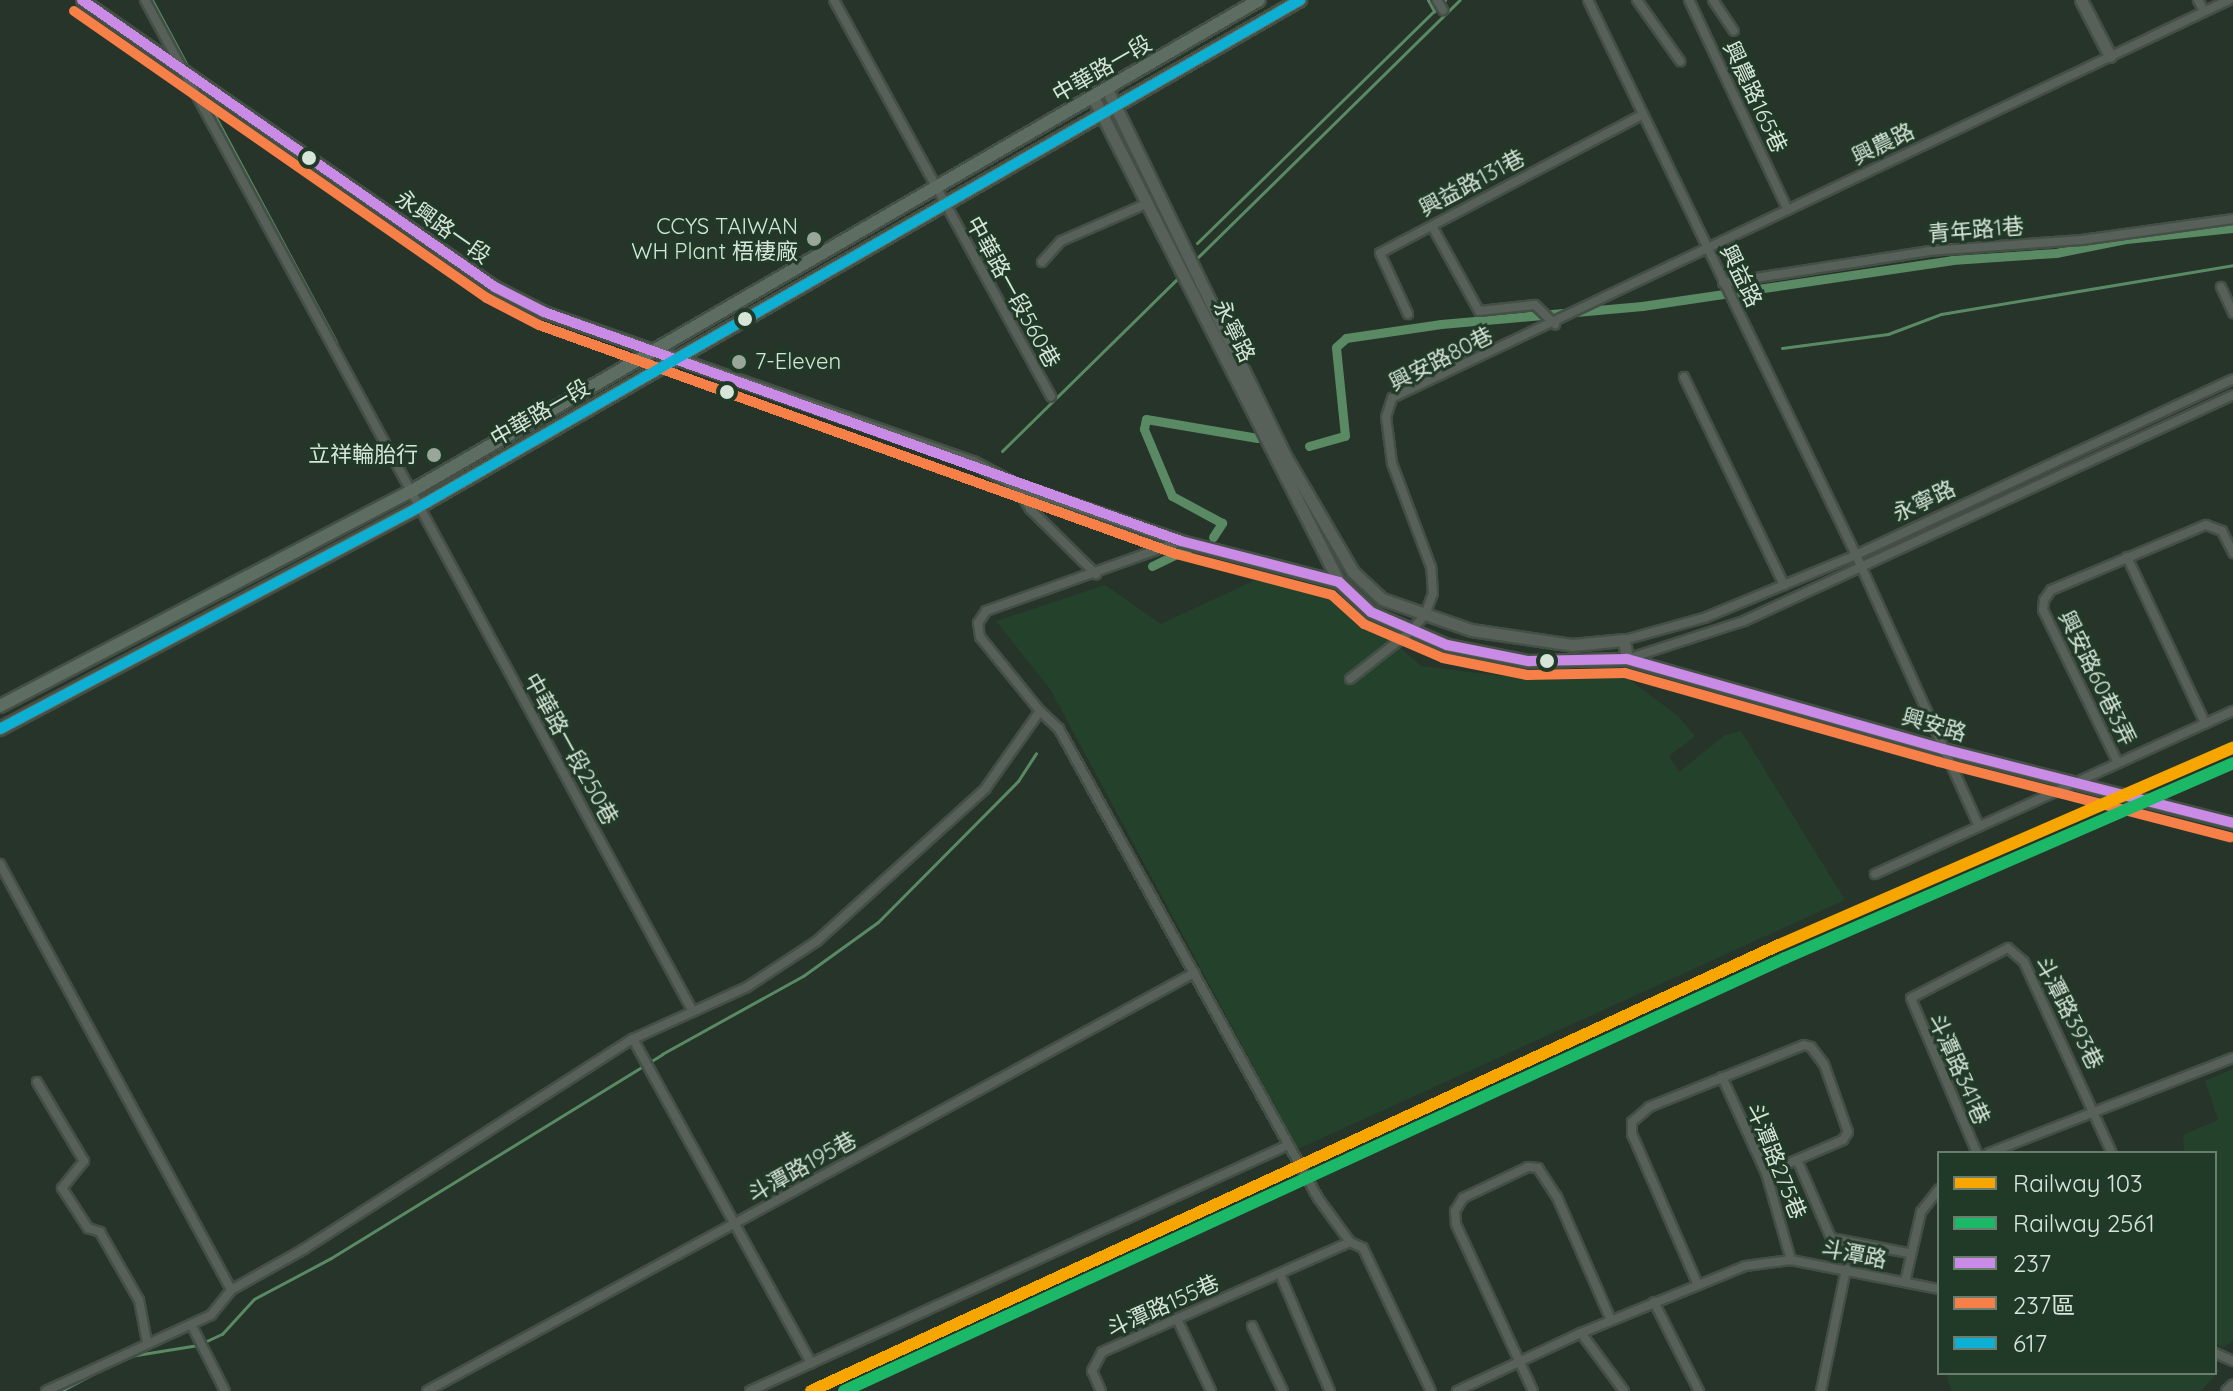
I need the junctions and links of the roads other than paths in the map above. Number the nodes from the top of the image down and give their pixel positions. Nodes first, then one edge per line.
1 (82, 0) edge
2 (145, 0) edge
3 (834, 0) edge
4 (1259, 0) edge
5 (1300, 0) edge
6 (1437, 0) edge
7 (1588, 0) edge
8 (1637, 0) edge
9 (1689, 0) edge
10 (1713, 0) edge
11 (2081, 0) edge
12 (2198, 0) edge
13 (2229, 0) edge
14 (1443, 10) dead end
15 (2204, 11) junction
16 (1734, 31) dead end
17 (2110, 56) junction
18 (1680, 61) dead end
19 (183, 72) junction
20 (1107, 89) junction
21 (1093, 97) junction
22 (1118, 108) junction
23 (1642, 115) junction
24 (1104, 117) junction
25 (934, 187) junction
26 (1148, 203) junction
27 (944, 205) junction
28 (1788, 210) junction
29 (2233, 219) edge
30 (1432, 226) junction
31 (1708, 249) junction
32 (1042, 262) dead end
33 (1723, 283) junction
34 (2221, 287) dead end
35 (2233, 313) edge
36 (1408, 314) dead end
37 (1555, 324) junction
38 (650, 349) junction
39 (674, 358) junction
40 (1684, 377) dead end
41 (2233, 379) edge
42 (2233, 395) edge
43 (1051, 396) dead end
44 (1014, 484) junction
45 (410, 492) junction
46 (417, 508) junction
47 (1181, 541) junction
48 (2233, 553) edge
49 (1856, 555) junction
50 (2127, 557) junction
51 (1862, 568) junction
52 (1353, 572) junction
53 (1096, 574) junction
54 (1339, 582) junction
55 (1784, 585) junction
56 (1425, 615) junction
57 (1410, 632) junction
58 (1624, 640) junction
59 (1627, 659) junction
60 (1350, 679) dead end
61 (0, 706) edge
62 (1040, 711) junction
63 (2233, 711) edge
64 (2205, 723) junction
65 (0, 729) edge
66 (1943, 749) junction
67 (2118, 763) junction
68 (2081, 783) junction
69 (2233, 823) edge
70 (1979, 826) junction
71 (0, 864) edge
72 (1875, 874) dead end
73 (1194, 973) junction
74 (1911, 998) joint
75 (691, 1008) junction
76 (633, 1039) junction
77 (2233, 1058) edge
78 (1722, 1077) junction
79 (37, 1082) dead end
80 (2097, 1112) junction
81 (1288, 1145) junction
82 (1976, 1151) edge
83 (1994, 1151) edge
84 (2111, 1151) edge
85 (1798, 1162) junction
86 (1766, 1173) junction
87 (1937, 1192) edge
88 (736, 1223) junction
89 (1350, 1242) junction
90 (1908, 1253) junction
91 (1791, 1260) junction
92 (1846, 1269) junction
93 (1280, 1274) junction
94 (1905, 1282) junction
95 (1698, 1285) junction
96 (1937, 1289) edge
97 (231, 1290) junction
98 (1654, 1302) junction
99 (1177, 1319) junction
100 (1611, 1320) junction
101 (1252, 1326) dead end
102 (193, 1328) junction
103 (1581, 1333) junction
104 (147, 1342) junction
105 (811, 1363) junction
106 (1520, 1364) junction
107 (2233, 1385) edge
108 (46, 1391) edge
109 (225, 1391) edge
110 (427, 1391) edge
111 (750, 1391) edge
112 (1101, 1391) edge
113 (1211, 1391) edge
114 (1283, 1391) edge
115 (1330, 1391) edge
116 (1431, 1391) edge
117 (1457, 1391) edge
118 (1533, 1391) edge
119 (1624, 1391) edge
120 (1699, 1391) edge
121 (1821, 1391) edge
122 (2227, 1391) edge

1 - 19 street, 永興路一段
2 - 19 street, 中華路一段250巷
3 - 25 street, 中華路一段560巷
4 - 20 main road, 中華路一段
5 - 22 main road, 中華路一段
6 - 14 street
7 - 23 street, 興益路
8 - 18 street
9 - 28 street, 興農路165巷
10 - 16 street
11 - 17 street
12 - 15 street
13 - 15 street, 興農路
15 - 17 street, 興農路
17 - 28 street, 興農路
19 - 38 street, 永興路一段
19 - 45 street, 中華路一段250巷
20 - 21 main road, 中華路一段
20 - 22 street, 永寧路
21 - 24 street, 永寧路
21 - 25 main road, 中華路一段
22 - 24 main road, 中華路一段
22 - 52 street, 永寧路
23 - 30 street, 興益路131巷
23 - 31 street, 興益路
24 - 26 street, 永寧路
24 - 27 main road, 中華路一段
25 - 27 street, 中華路一段560巷
25 - 38 main road, 中華路一段
26 - 32 street
26 - 54 street, 永寧路
27 - 39 main road, 中華路一段
27 - 43 street, 中華路一段560巷
28 - 31 street, 興農路
29 - 33 street, 青年路1巷
30 - 36 street, 興益路131巷
30 - 37 street
31 - 33 street, 興益路
31 - 37 street, 興農路
33 - 49 street, 興益路
34 - 35 street
37 - 56 street, 興安路80巷
38 - 39 street, 永興路一段
38 - 45 main road, 中華路一段
39 - 44 street, 永興路一段
39 - 46 main road, 中華路一段
40 - 55 street
41 - 49 street, 永寧路
42 - 51 street, 永寧路
44 - 47 street, 永興路一段
44 - 53 street
45 - 46 street, 中華路一段250巷
45 - 61 main road, 中華路一段
46 - 65 main road, 中華路一段
46 - 75 street, 中華路一段250巷
47 - 53 street
47 - 54 street, 興安路
48 - 50 street, 興安路60巷3弄
49 - 51 street, 興益路
49 - 55 street, 永寧路
50 - 64 street
50 - 67 street, 興安路60巷3弄
51 - 59 street, 永寧路
51 - 66 street, 興益路
52 - 54 street
52 - 56 street
53 - 62 street
54 - 57 street, 興安路
55 - 58 street, 永寧路
56 - 57 street
56 - 58 street
57 - 59 street, 興安路
57 - 60 street
58 - 59 street
59 - 66 street, 興安路
62 - 73 street
62 - 75 street
63 - 64 street
64 - 67 street
66 - 68 street, 興安路
66 - 70 street, 興益路
67 - 68 street
68 - 69 street, 興安路
68 - 70 street
70 - 72 street
71 - 97 street
73 - 81 street
73 - 88 street, 斗潭路195巷
74 - 80 street, 斗潭路393巷
74 - 82 street, 斗潭路341巷
75 - 76 street
76 - 88 street
76 - 97 street
77 - 80 street
78 - 85 street
78 - 86 street, 斗潭路275巷
78 - 95 street
79 - 104 street
80 - 83 street
80 - 84 street
81 - 89 street
81 - 105 street
85 - 86 street
85 - 90 street
86 - 91 street, 斗潭路275巷
87 - 90 street, 斗潭路
88 - 105 street
88 - 110 street, 斗潭路195巷
89 - 93 street, 斗潭路155巷
89 - 116 street
90 - 94 street, 斗潭路
91 - 92 street, 斗潭路
91 - 95 street, 斗潭路
92 - 94 street, 斗潭路
92 - 121 street
93 - 99 street, 斗潭路155巷
93 - 115 street
94 - 96 street
95 - 98 street, 斗潭路
97 - 102 street
98 - 100 street, 斗潭路
98 - 120 street
99 - 112 street, 斗潭路155巷
99 - 113 street
100 - 103 street, 斗潭路
100 - 106 street
101 - 114 street
102 - 104 street
102 - 109 street
103 - 106 street, 斗潭路
103 - 119 street
104 - 108 street
105 - 111 street
106 - 117 street, 斗潭路
106 - 118 street
107 - 122 street

